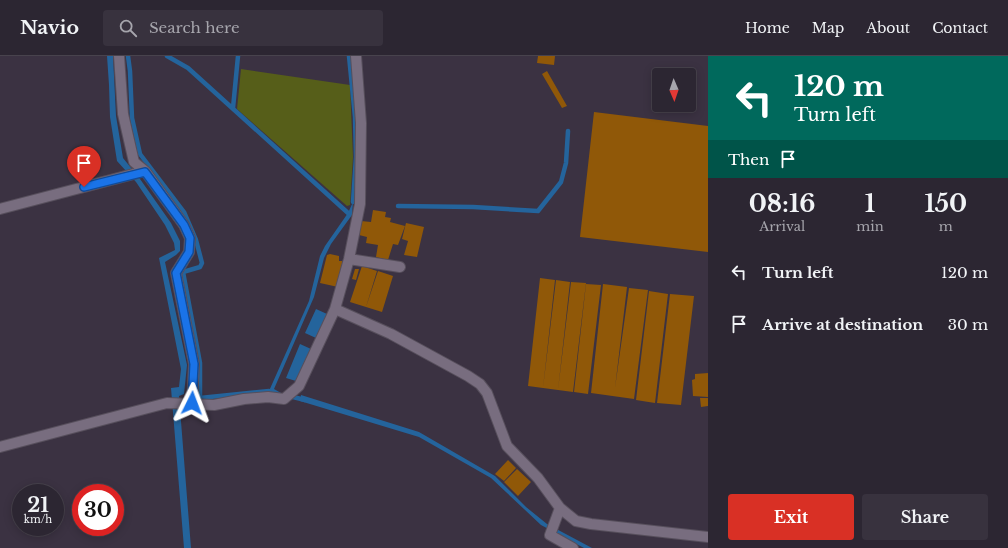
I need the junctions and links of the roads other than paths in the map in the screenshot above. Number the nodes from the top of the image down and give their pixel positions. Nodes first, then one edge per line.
1 (119, 56) edge
2 (356, 56) edge
3 (142, 172) junction
4 (0, 209) edge
5 (349, 259) junction
6 (400, 267) dead end
7 (335, 309) junction
8 (187, 403) junction
9 (0, 447) edge
10 (560, 508) junction
11 (708, 536) edge
12 (573, 548) edge

1 - 3 street
2 - 5 street
3 - 4 street
3 - 8 street
5 - 6 street
5 - 7 street
7 - 8 street
7 - 10 street
8 - 9 street
10 - 11 street
10 - 12 street

